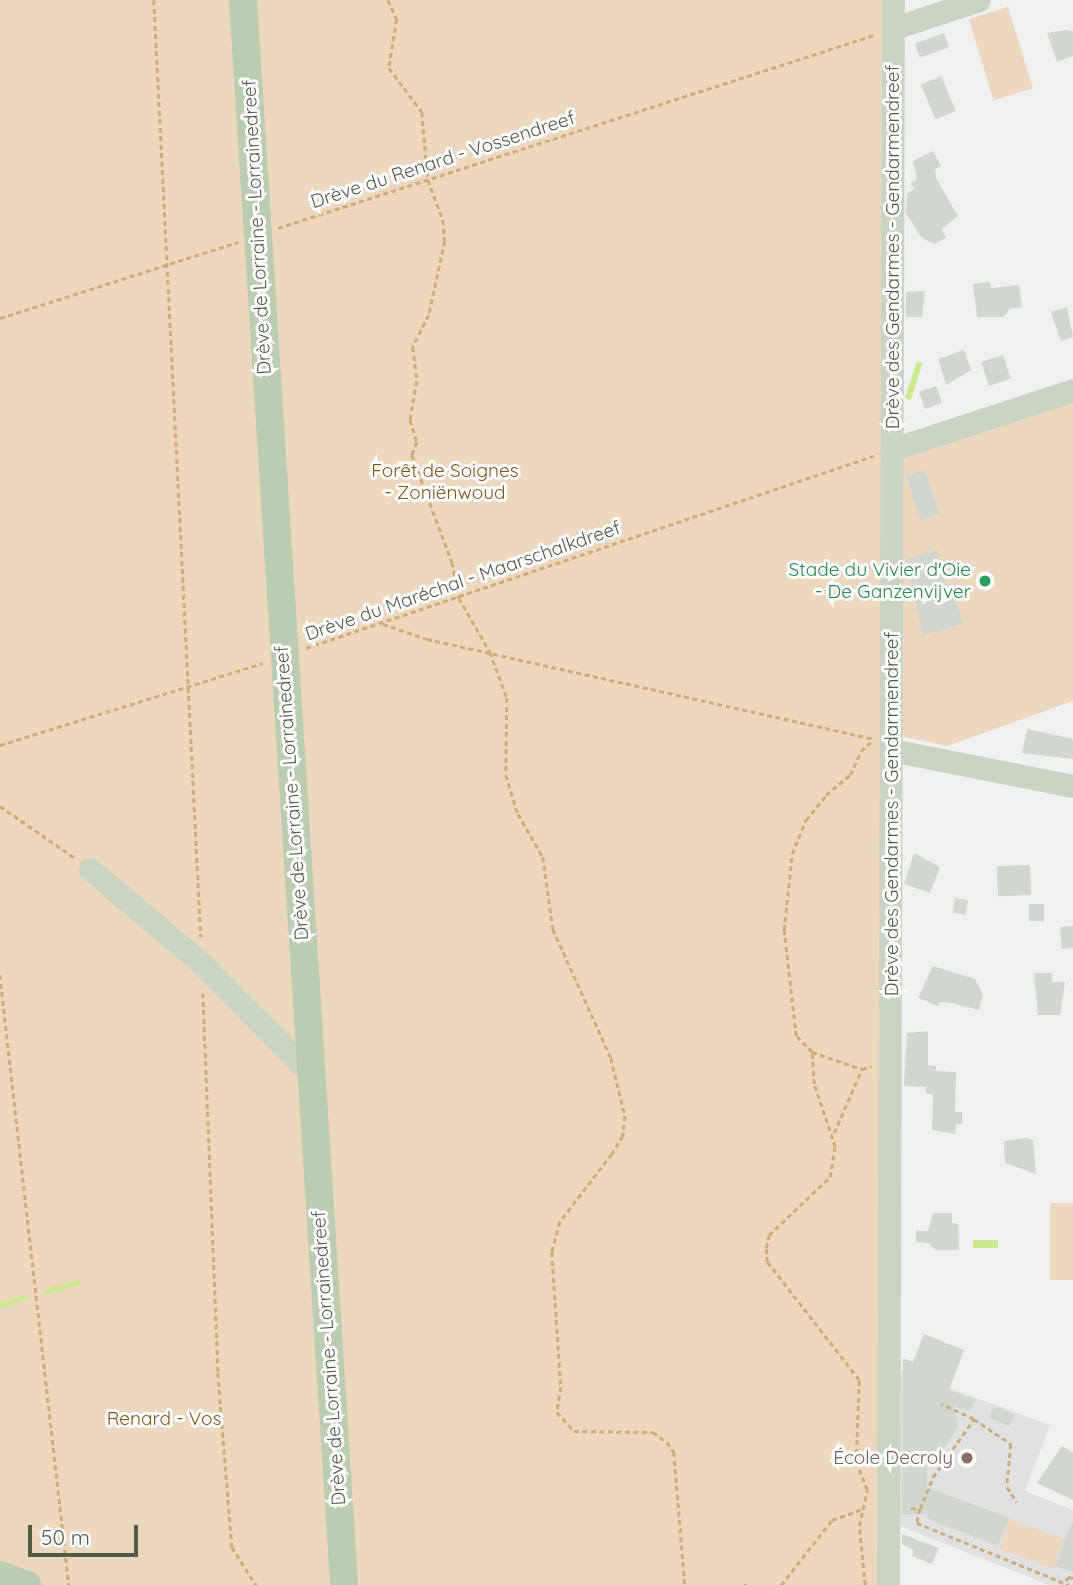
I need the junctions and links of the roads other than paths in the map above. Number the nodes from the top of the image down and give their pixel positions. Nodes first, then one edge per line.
1 (243, 0) edge
2 (894, 0) edge
3 (979, 0) edge
4 (894, 28) junction
5 (1073, 390) edge
6 (893, 449) junction
7 (885, 744) junction
8 (1073, 786) edge
9 (90, 869) road end
10 (310, 1073) junction
11 (0, 1575) edge
12 (27, 1585) edge
13 (345, 1585) edge
14 (888, 1585) edge

1 - 10 main road, Drève de Lorraine - Lorrainedreef
2 - 4 street, Drève des Gendarmes - Gendarmendreef
3 - 4 street
4 - 6 street, Drève des Gendarmes - Gendarmendreef
5 - 6 street
6 - 7 street, Drève des Gendarmes - Gendarmendreef
7 - 8 street
7 - 14 street, Drève des Gendarmes - Gendarmendreef
9 - 10 street
10 - 13 main road, Drève de Lorraine - Lorrainedreef
11 - 12 main road

